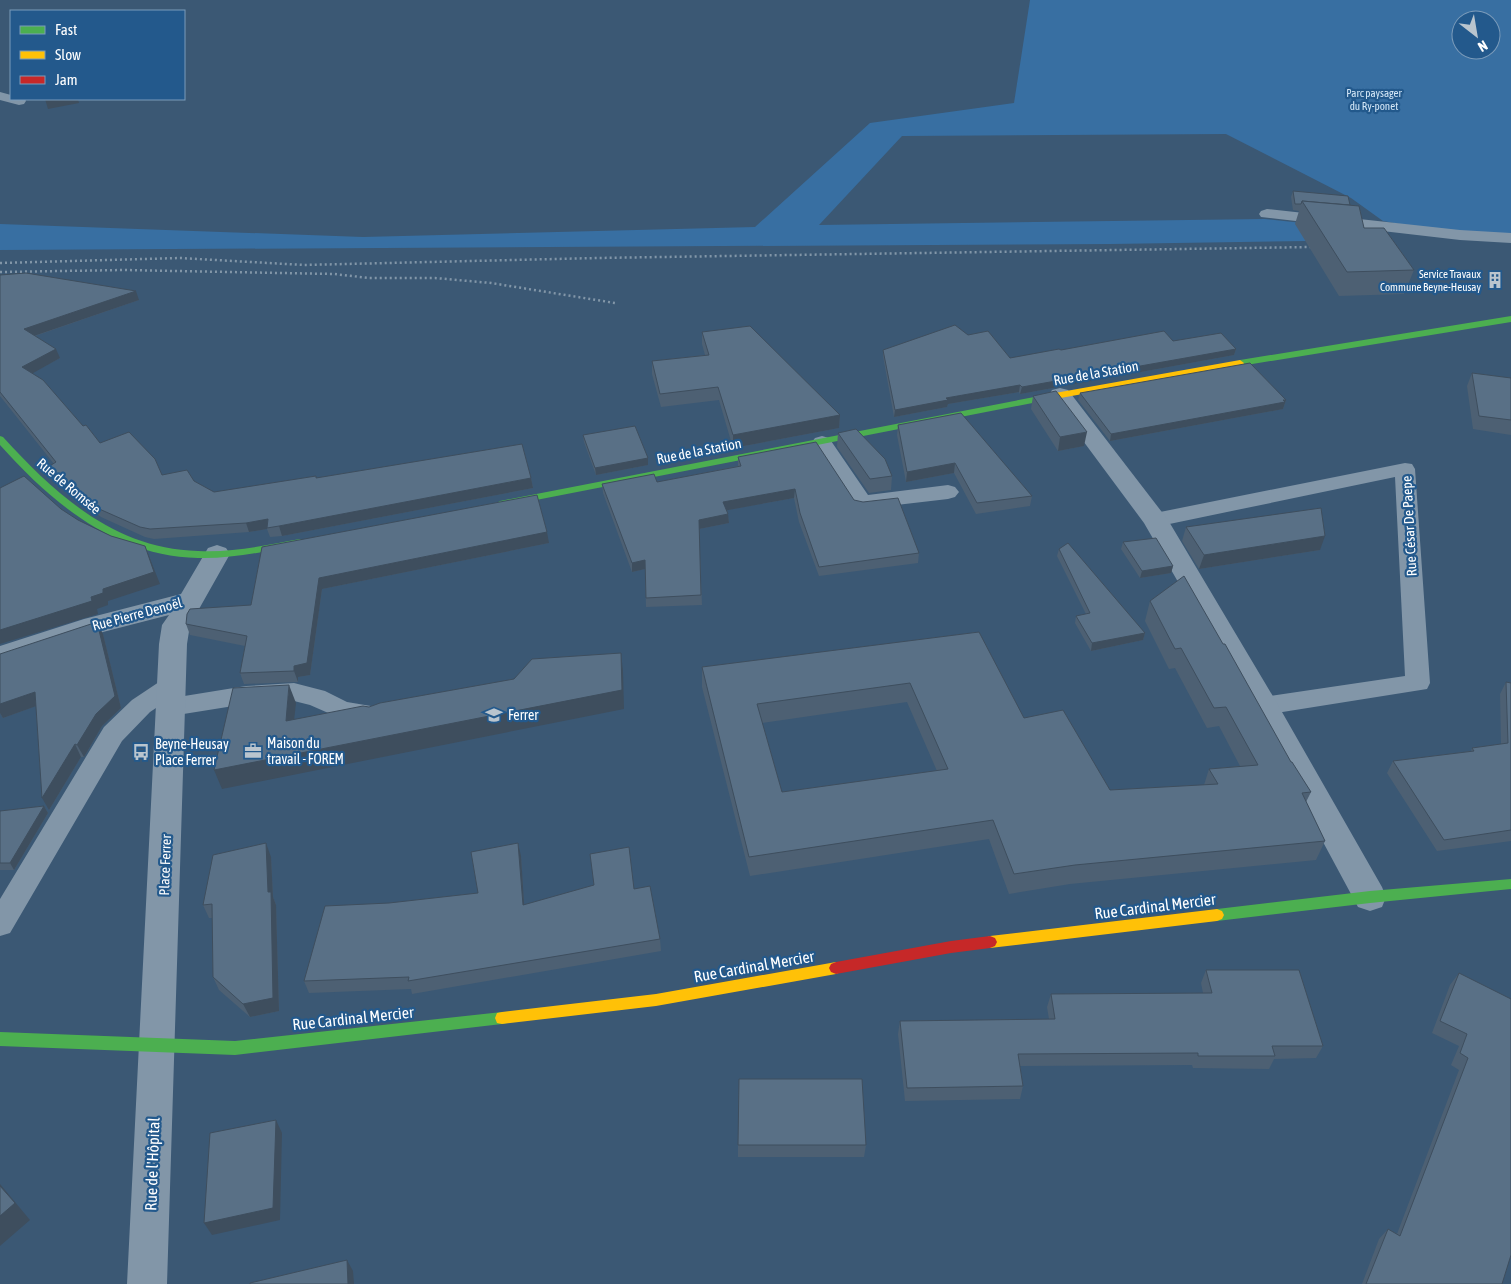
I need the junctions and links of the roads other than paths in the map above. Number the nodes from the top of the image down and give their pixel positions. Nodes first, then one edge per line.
1 (15, 100) edge
2 (19, 101) dead end
3 (1267, 214) dead end
4 (1511, 238) edge
5 (1511, 319) edge
6 (1060, 395) junction
7 (0, 439) edge
8 (822, 442) junction
9 (948, 492) dead end
10 (490, 506) edge
11 (1155, 520) junction
12 (309, 541) edge
13 (217, 554) junction
14 (189, 601) junction
15 (0, 656) edge
16 (171, 696) junction
17 (1264, 706) junction
18 (374, 715) edge
19 (1511, 884) edge
20 (1370, 897) junction
21 (0, 924) edge
22 (0, 1039) edge
23 (157, 1044) junction
24 (147, 1284) edge

1 - 2 lane
3 - 4 lane
5 - 6 street, Rue de la Station
6 - 8 street, Rue de la Station
6 - 11 street
7 - 13 street, Rue de Romsée
8 - 9 lane
8 - 10 street, Rue de la Station
11 - 17 street
11 - 17 lane, Rue César De Paepe
12 - 13 street
13 - 14 street, Place Ferrer
14 - 15 street, Rue Pierre Denoël
14 - 16 street, Place Ferrer
16 - 18 lane
16 - 21 lane
16 - 23 street, Place Ferrer
17 - 20 street
19 - 20 street, Rue Cardinal Mercier
20 - 23 street, Rue Cardinal Mercier
22 - 23 street, Rue Cardinal Mercier
23 - 24 street, Rue de l'Hôpital

